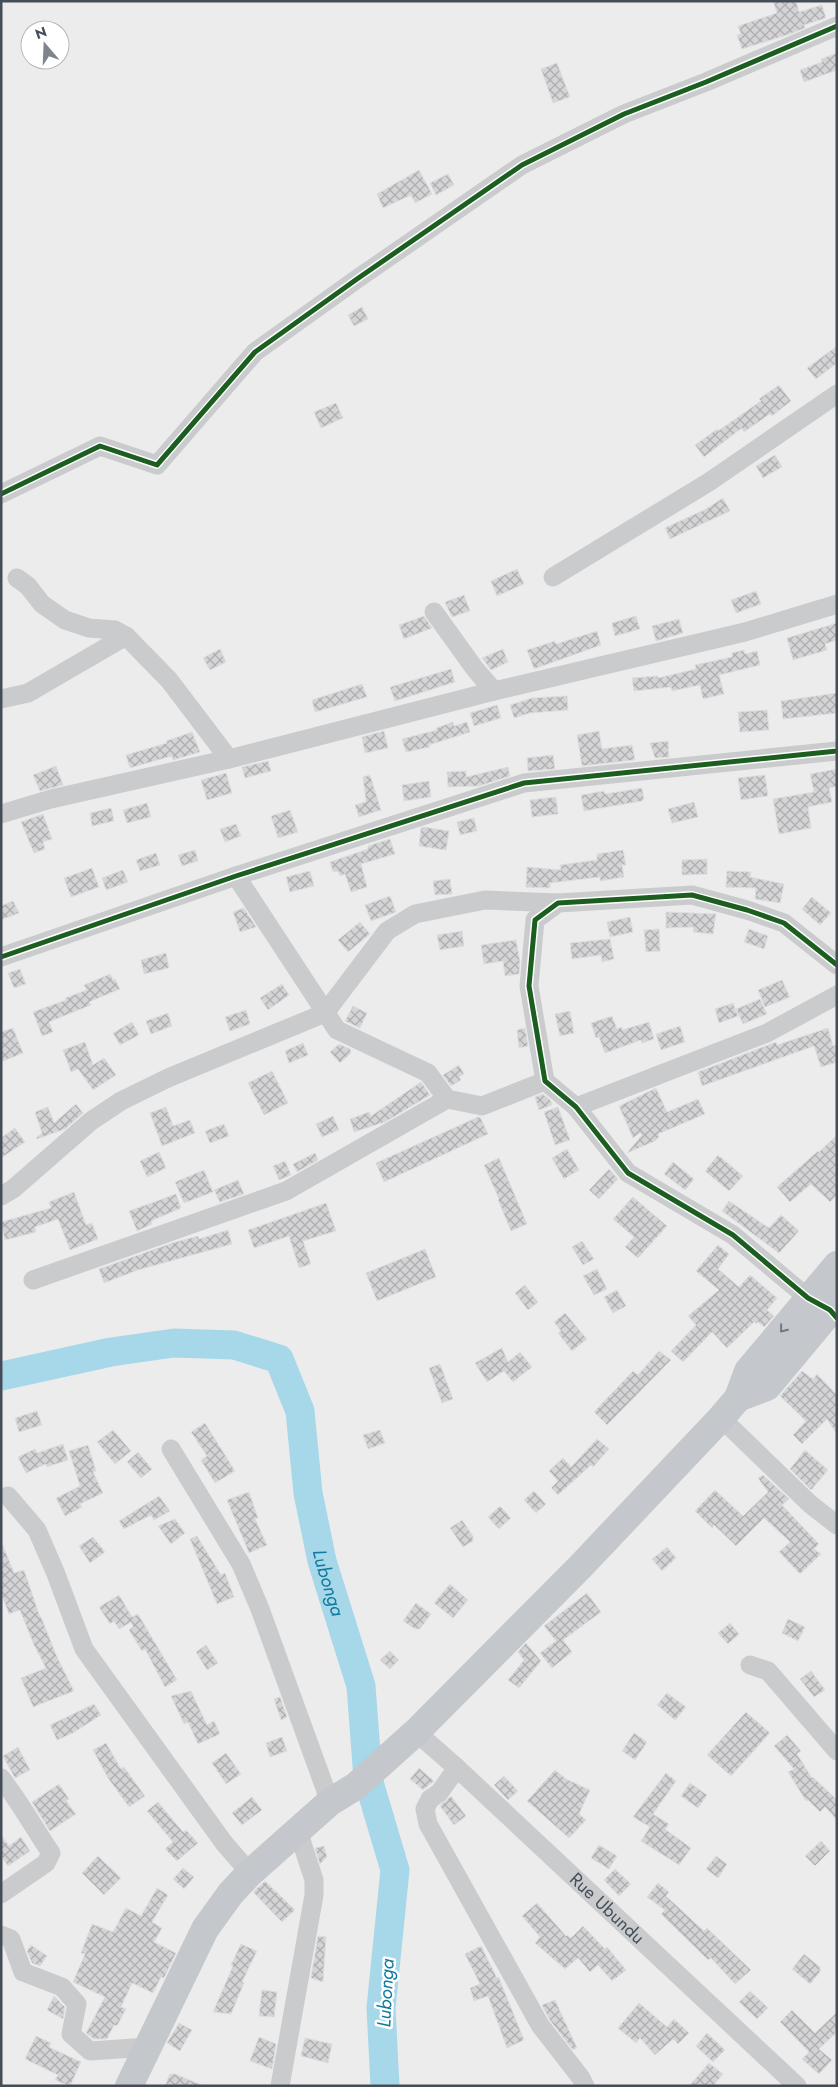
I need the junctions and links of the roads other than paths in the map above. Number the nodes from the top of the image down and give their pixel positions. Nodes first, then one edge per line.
1 (837, 26) edge
2 (837, 394) edge
3 (1, 494) edge
4 (554, 577) dead end
5 (17, 578) dead end
6 (837, 604) edge
7 (434, 612) dead end
8 (126, 636) junction
9 (494, 691) junction
10 (1, 699) edge
11 (837, 751) edge
12 (229, 760) junction
13 (1, 814) edge
14 (236, 876) junction
15 (558, 903) junction
16 (1, 957) edge
17 (837, 965) edge
18 (837, 995) edge
19 (325, 1013) junction
20 (545, 1081) junction
21 (447, 1099) junction
22 (576, 1107) junction
23 (1, 1196) edge
24 (837, 1266) edge
25 (33, 1280) dead end
26 (828, 1307) edge
27 (730, 1408) junction
28 (172, 1449) dead end
29 (8, 1496) dead end
30 (837, 1525) edge
31 (750, 1664) dead end
32 (416, 1732) junction
33 (837, 1752) edge
34 (457, 1768) junction
35 (1, 1778) edge
36 (330, 1802) junction
37 (298, 1830) junction
38 (250, 1873) junction
39 (1, 1894) edge
40 (1, 1935) edge
41 (148, 2047) junction
42 (129, 2086) edge
43 (280, 2086) edge
44 (585, 2086) edge
45 (797, 2086) edge

1 - 3 street
2 - 4 street
5 - 8 street
6 - 9 street
7 - 9 street
8 - 10 street
8 - 12 street
9 - 12 street
11 - 14 street
12 - 13 street
14 - 16 street
14 - 19 street
15 - 17 street
15 - 19 street
15 - 20 street
18 - 22 street
19 - 21 street
19 - 23 street
20 - 21 street
20 - 22 street
21 - 25 street
22 - 26 street
24 - 26 main road
26 - 27 main road
27 - 30 street
27 - 32 main road
28 - 36 street
29 - 38 street
31 - 33 street
32 - 34 street, Rue Ubundu
32 - 36 main road
34 - 44 street
34 - 45 street, Rue Ubundu
35 - 39 street
36 - 37 main road
37 - 38 main road
37 - 43 street
38 - 41 main road
40 - 41 street
41 - 42 main road

